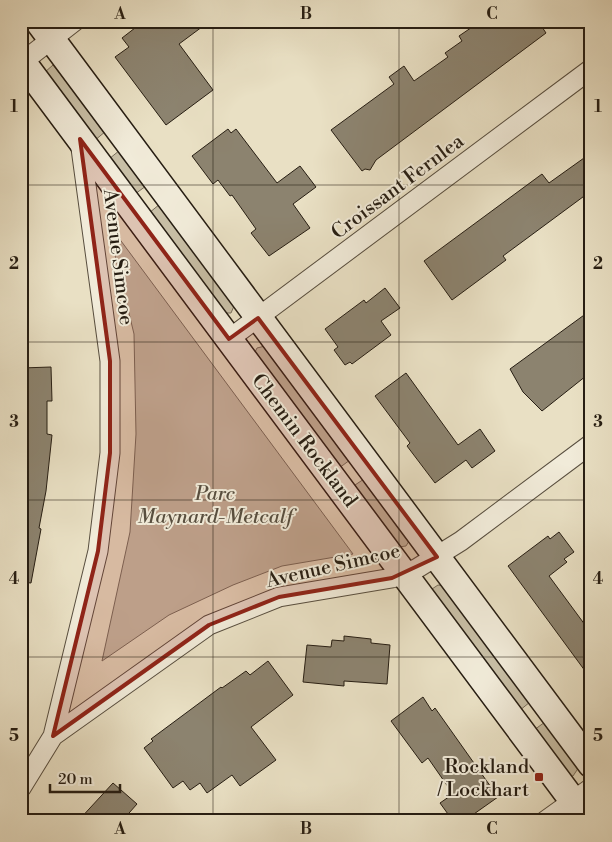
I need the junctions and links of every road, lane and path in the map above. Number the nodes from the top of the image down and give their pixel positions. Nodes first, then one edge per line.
1 (75, 21) edge
2 (44, 31) edge
3 (22, 62) edge
4 (591, 68) edge
5 (80, 139) junction
6 (258, 318) junction
7 (229, 339) junction
8 (591, 444) edge
9 (437, 557) junction
10 (405, 574) junction
11 (53, 736) junction
12 (591, 764) edge
13 (21, 788) edge
14 (584, 803) edge
15 (545, 821) edge

1 - 2 street
2 - 3 street
2 - 6 street, Chemin Rockland
3 - 5 street, Chemin Rockland
4 - 6 street, Croissant Fernlea
5 - 7 street, Chemin Rockland
5 - 11 street, Avenue Simcoe
6 - 7 street, Croissant Fernlea
6 - 9 street, Chemin Rockland
7 - 10 street, Chemin Rockland
8 - 9 street, Avenue Simcoe
9 - 10 street, Avenue Simcoe
9 - 12 street, Chemin Rockland
10 - 11 street, Avenue Simcoe
10 - 14 street, Chemin Rockland
11 - 13 street, Avenue Simcoe
14 - 15 street

